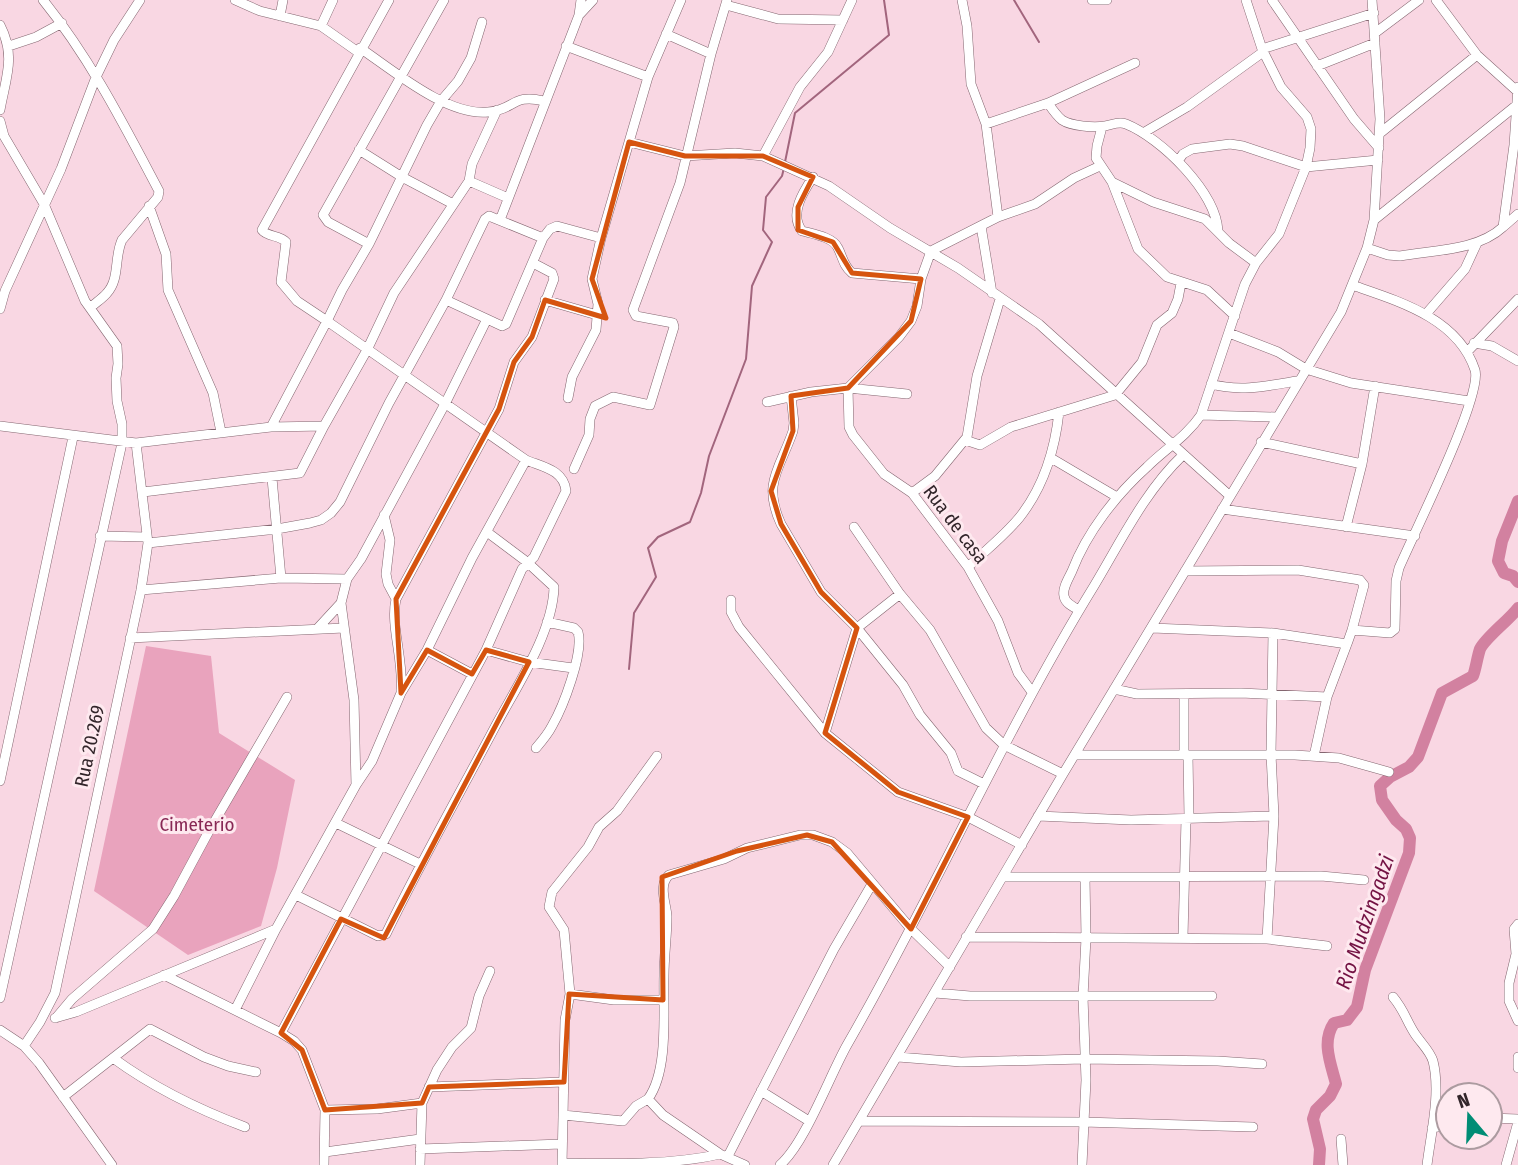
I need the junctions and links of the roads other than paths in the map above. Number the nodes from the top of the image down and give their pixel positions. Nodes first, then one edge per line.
1 (43, 0) edge
2 (140, 0) edge
3 (283, 0) edge
4 (333, 0) edge
5 (389, 0) edge
6 (581, 0) edge
7 (593, 0) edge
8 (681, 0) edge
9 (852, 0) edge
10 (962, 0) edge
11 (1092, 0) edge
12 (1107, 0) edge
13 (1246, 0) edge
14 (1272, 0) edge
15 (1373, 0) edge
16 (1419, 0) edge
17 (1436, 0) edge
18 (238, 1) edge
19 (442, 1) edge
20 (726, 3) edge
21 (1374, 13) junction
22 (579, 15) junction
23 (280, 16) junction
24 (843, 20) junction
25 (482, 22) dead end
26 (62, 23) junction
27 (0, 25) edge
28 (321, 26) junction
29 (666, 34) junction
30 (1296, 36) junction
31 (1375, 38) junction
32 (9, 46) junction
33 (566, 46) junction
34 (359, 50) junction
35 (1262, 50) junction
36 (711, 54) junction
37 (1477, 55) junction
38 (1135, 63) dead end
39 (1317, 66) junction
40 (401, 75) junction
41 (96, 77) junction
42 (648, 77) junction
43 (1518, 89) edge
44 (441, 101) junction
45 (544, 101) junction
46 (1048, 103) junction
47 (1517, 105) edge
48 (0, 110) edge
49 (498, 110) junction
50 (0, 121) edge
51 (986, 124) junction
52 (1102, 127) junction
53 (1143, 133) junction
54 (1379, 134) junction
55 (629, 142) junction
56 (1379, 148) junction
57 (359, 150) junction
58 (685, 156) junction
59 (763, 156) junction
60 (1378, 160) junction
61 (1178, 161) junction
62 (1100, 166) junction
63 (1306, 167) junction
64 (401, 177) junction
65 (813, 177) junction
66 (469, 181) junction
67 (1112, 182) junction
68 (508, 198) junction
69 (44, 204) junction
70 (453, 204) junction
71 (149, 206) junction
72 (1518, 214) edge
73 (998, 218) junction
74 (500, 220) junction
75 (1374, 220) junction
76 (981, 226) junction
77 (1503, 227) junction
78 (1218, 231) junction
79 (543, 238) junction
80 (601, 239) junction
81 (1477, 243) junction
82 (369, 244) junction
83 (1367, 248) junction
84 (931, 251) junction
85 (533, 263) junction
86 (1256, 263) junction
87 (921, 279) junction
88 (1181, 283) junction
89 (1352, 285) junction
90 (996, 296) junction
91 (1518, 299) edge
92 (446, 300) junction
93 (545, 300) junction
94 (90, 308) junction
95 (0, 309) edge
96 (1426, 314) junction
97 (597, 315) junction
98 (1235, 316) junction
99 (487, 320) junction
100 (327, 321) junction
101 (1229, 333) junction
102 (1474, 343) junction
103 (367, 350) junction
104 (1467, 352) junction
105 (1518, 361) edge
106 (1306, 369) junction
107 (405, 377) junction
108 (1297, 381) junction
109 (1211, 384) junction
110 (1375, 386) junction
111 (848, 388) junction
112 (907, 394) dead end
113 (1115, 395) junction
114 (790, 396) junction
115 (568, 398) dead end
116 (1469, 401) junction
117 (446, 402) junction
118 (767, 402) dead end
119 (1059, 412) junction
120 (1201, 415) junction
121 (1276, 417) junction
122 (0, 426) edge
123 (324, 426) junction
124 (271, 427) junction
125 (485, 431) junction
126 (220, 432) junction
127 (73, 437) junction
128 (965, 440) junction
129 (1261, 442) junction
130 (122, 443) junction
131 (136, 443) junction
132 (1173, 445) junction
133 (1184, 455) junction
134 (1051, 458) junction
135 (526, 460) junction
136 (1362, 464) junction
137 (574, 469) dead end
138 (272, 478) junction
139 (143, 492) junction
140 (912, 494) junction
141 (1230, 496) junction
142 (1117, 497) junction
143 (1222, 509) junction
144 (384, 515) junction
145 (854, 527) dead end
146 (1346, 527) junction
147 (276, 529) junction
148 (487, 532) junction
149 (100, 536) junction
150 (1415, 536) junction
151 (147, 540) junction
152 (527, 562) junction
153 (968, 567) junction
154 (1185, 571) junction
155 (281, 579) junction
156 (348, 579) junction
157 (141, 590) junction
158 (900, 594) junction
159 (396, 599) junction
160 (731, 600) dead end
161 (341, 603) junction
162 (1079, 610) junction
163 (547, 622) junction
164 (344, 628) junction
165 (857, 628) junction
166 (1152, 628) junction
167 (317, 629) junction
168 (1352, 631) junction
169 (1273, 633) junction
170 (130, 638) junction
171 (1347, 644) junction
172 (427, 650) junction
173 (486, 650) junction
174 (529, 662) junction
175 (573, 668) junction
176 (472, 674) junction
177 (1114, 690) junction
178 (1032, 692) junction
179 (401, 693) junction
180 (1184, 694) junction
181 (1272, 695) junction
182 (286, 697) dead end
183 (1327, 697) junction
184 (825, 733) junction
185 (1004, 745) junction
186 (536, 748) dead end
187 (1271, 754) junction
188 (1075, 755) junction
189 (1186, 755) junction
190 (657, 756) dead end
191 (1314, 756) junction
192 (1389, 772) dead end
193 (1062, 774) junction
194 (0, 780) edge
195 (985, 784) junction
196 (356, 785) junction
197 (1038, 816) junction
198 (1274, 816) junction
199 (968, 817) junction
200 (1188, 819) junction
201 (336, 824) junction
202 (381, 844) junction
203 (1022, 845) junction
204 (420, 864) junction
205 (1003, 877) junction
206 (1085, 877) junction
207 (1185, 877) junction
208 (1270, 877) junction
209 (1364, 880) dead end
210 (872, 884) junction
211 (296, 895) junction
212 (341, 919) junction
213 (1518, 924) edge
214 (276, 929) junction
215 (912, 929) junction
216 (967, 937) junction
217 (1183, 937) junction
218 (1086, 938) junction
219 (1267, 939) junction
220 (1327, 946) dead end
221 (950, 967) junction
222 (490, 971) dead end
223 (164, 975) junction
224 (935, 993) junction
225 (570, 994) junction
226 (1212, 996) dead end
227 (1083, 997) junction
228 (1393, 997) dead end
229 (0, 998) edge
230 (663, 1000) junction
231 (235, 1010) junction
232 (56, 1018) junction
233 (1518, 1021) edge
234 (40, 1022) junction
235 (0, 1030) edge
236 (281, 1033) junction
237 (24, 1046) junction
238 (898, 1057) junction
239 (1518, 1057) edge
240 (113, 1058) junction
241 (1084, 1059) junction
242 (1262, 1064) dead end
243 (1518, 1068) edge
244 (256, 1072) dead end
245 (564, 1082) junction
246 (429, 1087) junction
247 (761, 1091) junction
248 (63, 1097) junction
249 (648, 1099) junction
250 (422, 1103) junction
251 (325, 1110) junction
252 (563, 1115) junction
253 (1518, 1120) edge
254 (809, 1121) junction
255 (859, 1121) junction
256 (1083, 1122) junction
257 (245, 1127) dead end
258 (1253, 1127) dead end
259 (1432, 1128) joint
260 (1341, 1139) dead end
261 (420, 1144) junction
262 (561, 1144) junction
263 (325, 1152) junction
264 (724, 1155) junction
265 (562, 1164) edge
266 (112, 1165) edge
267 (324, 1165) edge
268 (420, 1165) edge
269 (676, 1165) edge
270 (745, 1165) edge
271 (780, 1165) edge
272 (832, 1165) edge
273 (1082, 1165) edge
274 (1343, 1165) edge
275 (1427, 1165) edge
276 (1506, 1165) edge

1 - 26 street
2 - 41 street
3 - 23 street
4 - 28 street
5 - 34 street
6 - 22 street
7 - 22 street
8 - 29 street
9 - 24 street
10 - 51 street
11 - 12 street
13 - 35 street
14 - 30 street
15 - 21 street
16 - 31 street
17 - 37 street
18 - 23 street
19 - 40 street
20 - 24 street
20 - 36 street
21 - 30 street
21 - 31 street
22 - 33 street
23 - 28 street
24 - 59 street
25 - 44 street
26 - 32 street
26 - 41 street
27 - 32 street
28 - 34 street
29 - 36 street
29 - 42 street
30 - 35 street
30 - 39 street
31 - 39 street
31 - 54 street
32 - 48 street
33 - 42 street
33 - 45 street
34 - 40 street
34 - 100 street
35 - 53 street
35 - 63 street
36 - 58 street
37 - 43 street
37 - 54 street
38 - 46 street
39 - 56 street
40 - 44 street
40 - 57 street
41 - 69 street
41 - 71 street
42 - 55 street
43 - 47 street
44 - 49 street
44 - 64 street
45 - 49 street
45 - 68 street
46 - 51 street
46 - 52 street
47 - 75 street
47 - 77 street
49 - 66 street
50 - 69 street
51 - 73 street
52 - 53 street
52 - 62 street
53 - 61 street
54 - 56 street
55 - 58 street
55 - 80 street
56 - 60 street
57 - 64 street
57 - 82 street
58 - 59 street
58 - 137 street
59 - 65 street
60 - 63 street
60 - 75 street
61 - 63 street
61 - 78 street
62 - 67 street
62 - 73 street
63 - 86 street
64 - 70 street
64 - 82 street
65 - 84 street
65 - 87 street
66 - 68 street
66 - 70 street
67 - 78 street
67 - 88 street
68 - 74 street
69 - 94 street
69 - 95 street
70 - 103 street
71 - 94 street
71 - 126 street
72 - 77 street
73 - 76 street
74 - 79 street
74 - 92 street
75 - 83 street
76 - 84 street
76 - 90 street
77 - 81 street
78 - 86 street
79 - 80 street
79 - 85 street
80 - 97 street
81 - 83 street
81 - 96 street
82 - 100 street
83 - 89 street
84 - 87 street
84 - 90 street
85 - 93 street
85 - 99 street
86 - 98 street
87 - 111 street
88 - 98 street
88 - 113 street
89 - 96 street
89 - 106 street
90 - 113 street
90 - 128 street
91 - 102 street
92 - 99 street
92 - 107 street
93 - 97 street
93 - 125 street
94 - 130 street
96 - 104 street
97 - 115 street
98 - 101 street
99 - 117 street
100 - 103 street
100 - 124 street
101 - 106 street
101 - 109 street
102 - 104 street
102 - 105 street
103 - 107 street
103 - 123 street
104 - 116 street
106 - 108 street
106 - 110 street
107 - 117 street
107 - 147 street
108 - 109 street
108 - 121 street
109 - 120 street
110 - 116 street
110 - 136 street
111 - 112 street
111 - 114 street
111 - 140 street, Rua de casa
113 - 119 street
113 - 132 street
114 - 118 street
114 - 165 street
116 - 150 street
117 - 125 street
117 - 144 street
119 - 128 street
119 - 134 street
120 - 121 street
120 - 132 street
121 - 129 street
122 - 127 street
123 - 124 street
123 - 138 street
124 - 126 street
125 - 135 street
125 - 159 street
126 - 131 street
127 - 130 street
127 - 194 street
128 - 140 street
129 - 136 street
129 - 141 street
130 - 131 street
130 - 149 street
131 - 139 street, Rua 20.269
132 - 133 street
132 - 142 street
133 - 141 street
133 - 162 street
134 - 142 street
134 - 153 street
135 - 148 street
135 - 152 street
136 - 146 street
138 - 139 street
138 - 147 street
139 - 151 street, Rua 20.269
140 - 153 street, Rua de casa
141 - 143 street
142 - 162 street
143 - 146 street
143 - 154 street
144 - 156 street
144 - 159 street
145 - 158 street
146 - 150 street
147 - 151 street
147 - 155 street
148 - 152 street
148 - 172 street
149 - 151 street
149 - 229 street
150 - 168 street
151 - 157 street, Rua 20.269
152 - 163 street
152 - 173 street
153 - 178 street, Rua de casa
154 - 166 street
154 - 168 street
155 - 156 street
155 - 157 street
156 - 161 street
157 - 170 street, Rua 20.269
158 - 165 street
158 - 185 street
159 - 179 street
160 - 184 street
161 - 164 street
161 - 167 street
162 - 178 street
163 - 174 street
163 - 175 street
164 - 167 street
164 - 196 street
165 - 184 street
165 - 195 street
166 - 169 street
166 - 177 street
167 - 170 street
168 - 171 street
169 - 171 street
169 - 181 street
170 - 234 street, Rua 20.269
171 - 183 street
172 - 176 street
172 - 179 street
173 - 174 street
173 - 176 street
174 - 175 street
174 - 204 street
175 - 186 street
176 - 202 street
177 - 180 street
177 - 188 street
178 - 185 street
179 - 196 street
180 - 181 street
180 - 189 street
181 - 183 street
181 - 187 street
182 - 232 street
183 - 191 street
184 - 199 street
185 - 193 street
185 - 195 street
187 - 189 street
187 - 191 street
187 - 198 street
188 - 189 street
188 - 193 street
189 - 200 street
190 - 225 street
191 - 192 street
193 - 197 street
195 - 199 street
196 - 201 street
197 - 200 street
197 - 203 street
198 - 200 street
198 - 208 street
199 - 203 street
199 - 215 street
200 - 207 street
201 - 202 street
201 - 211 street
202 - 204 street
202 - 212 street
203 - 205 street
204 - 212 street
205 - 206 street
205 - 216 street
206 - 207 street
206 - 218 street
207 - 208 street
207 - 217 street
208 - 209 street
208 - 219 street
210 - 215 street
210 - 230 street
210 - 247 street
211 - 212 street
211 - 214 street
212 - 236 street
213 - 233 street
214 - 223 street
214 - 231 street
215 - 221 street
215 - 254 street
216 - 218 street
216 - 221 street
217 - 218 street
217 - 219 street
218 - 227 street
219 - 220 street
221 - 224 street
222 - 246 street
223 - 231 street
223 - 232 street
224 - 227 street
224 - 238 street
225 - 230 street
225 - 245 street
226 - 227 street
227 - 241 street
228 - 259 street
230 - 249 street
231 - 236 street
232 - 234 street
234 - 237 street, Rua 20.269
235 - 237 street
236 - 251 street
237 - 248 street
238 - 241 street
238 - 255 street
239 - 243 street
240 - 244 street
240 - 248 street
240 - 257 street
241 - 242 street
241 - 256 street
245 - 246 street
245 - 252 street
246 - 250 street
247 - 254 street
247 - 264 street
248 - 266 street
249 - 252 street
249 - 264 street
250 - 251 street
250 - 261 street
251 - 263 street
252 - 262 street
253 - 276 street
254 - 271 street
255 - 256 street
255 - 272 street
256 - 258 street
256 - 273 street
259 - 275 street
260 - 274 street
261 - 262 street
261 - 263 street
261 - 268 street
262 - 265 street
263 - 267 street
264 - 269 street
264 - 270 street
265 - 269 street

